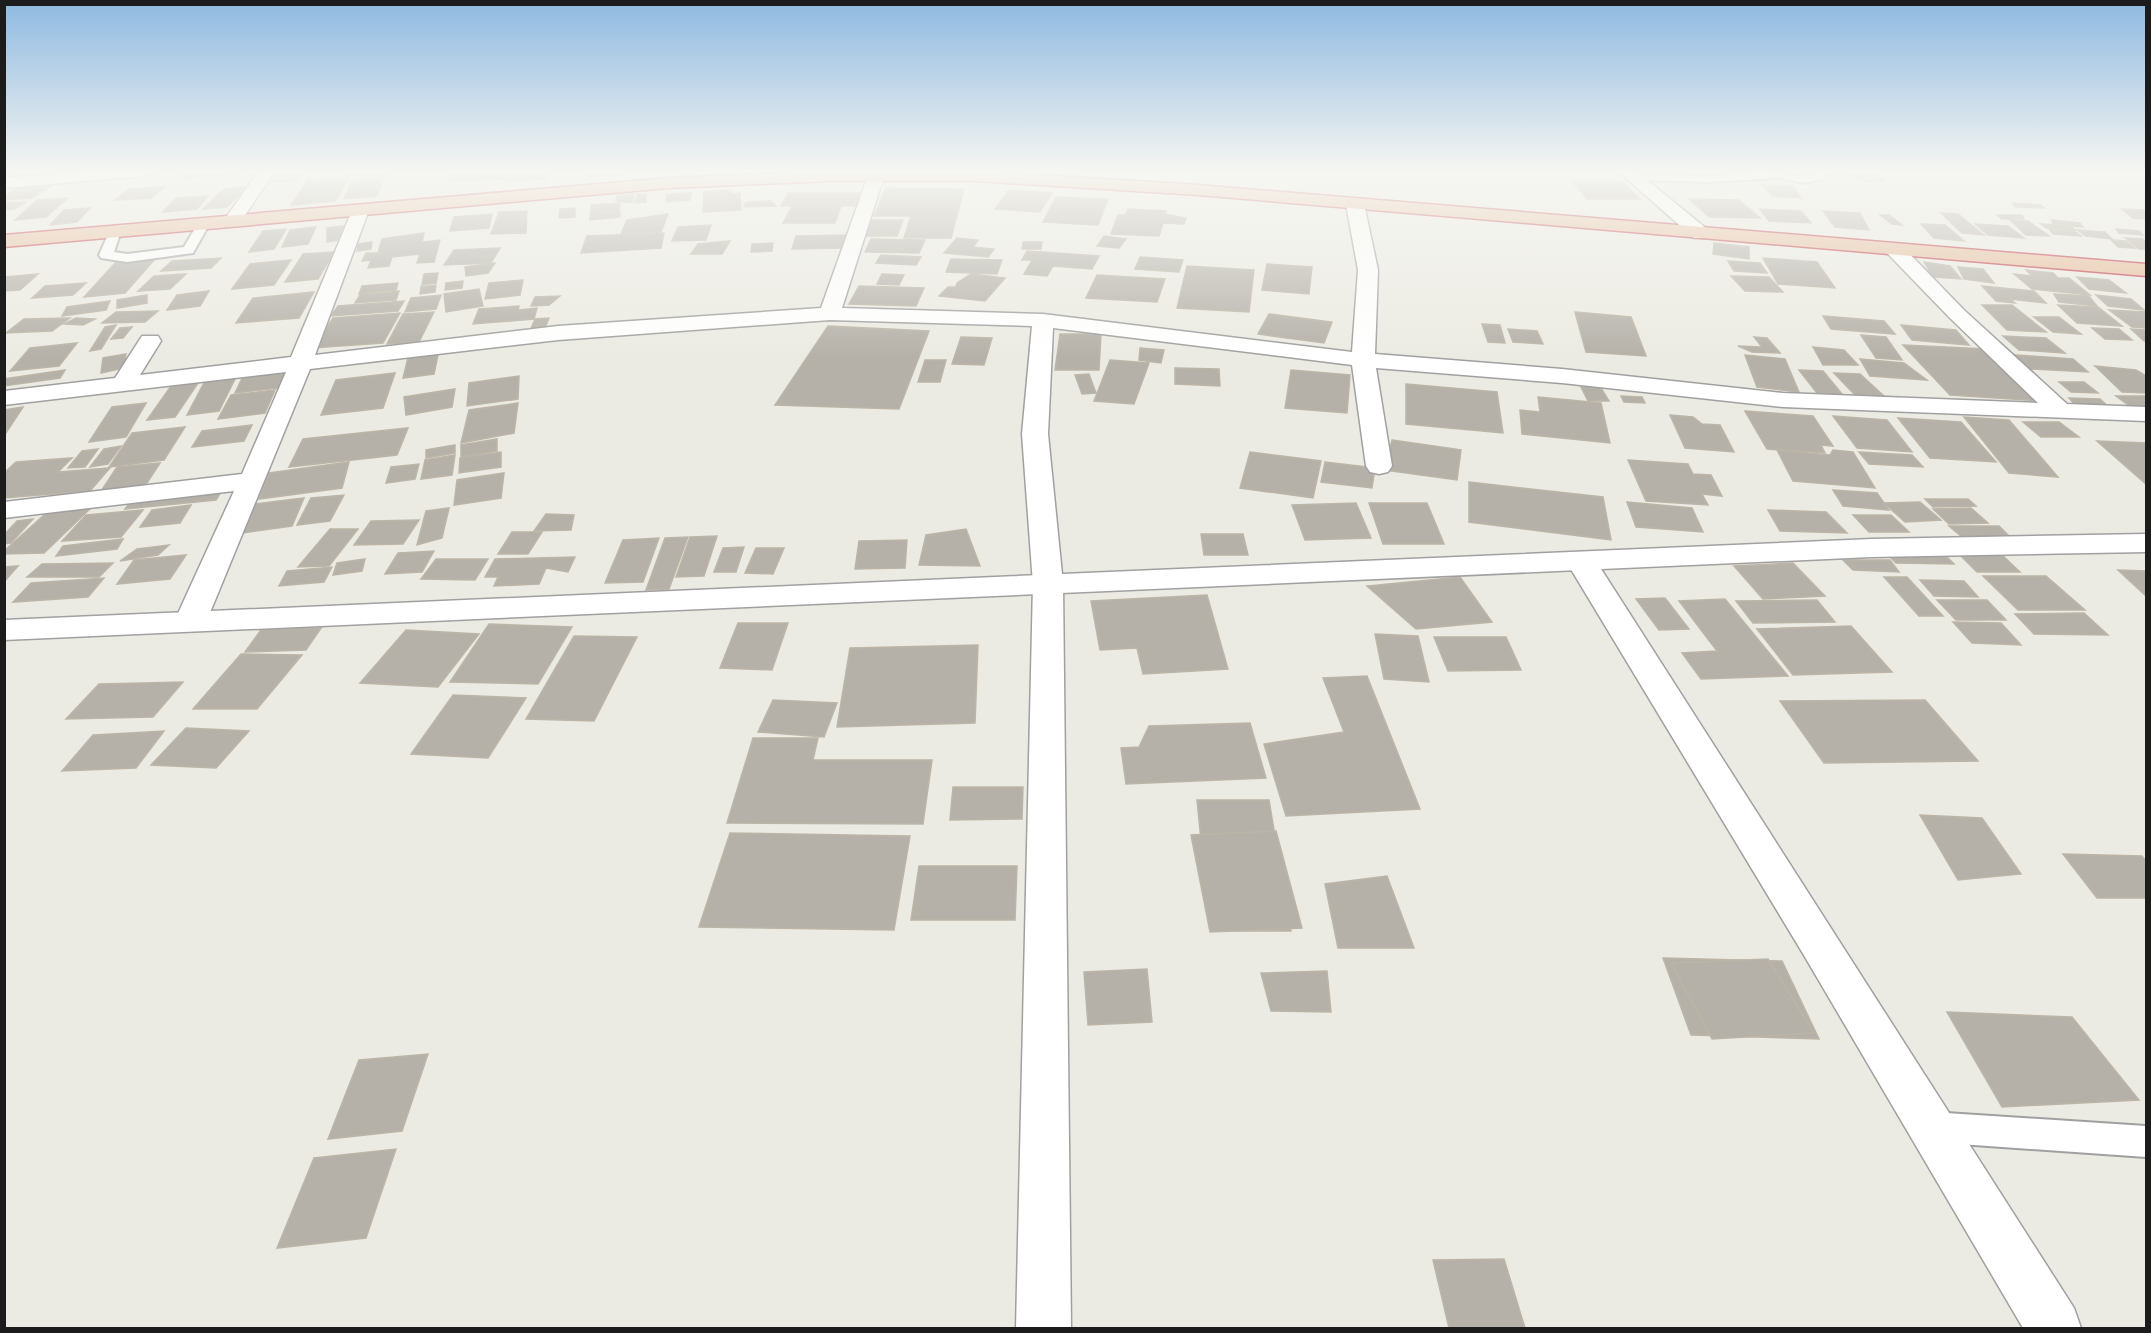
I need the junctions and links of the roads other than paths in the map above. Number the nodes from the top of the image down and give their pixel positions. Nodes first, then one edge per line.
1 (94, 233) edge
2 (115, 233) edge
3 (198, 233) edge
4 (351, 233) edge
5 (857, 233) edge
6 (1361, 233) edge
7 (1692, 233) edge
8 (1701, 234) joint
9 (4, 242) edge
10 (1895, 250) junction
11 (2146, 270) edge
12 (830, 314) junction
13 (1043, 320) junction
14 (150, 341) dead end
15 (1363, 360) junction
16 (299, 362) junction
17 (123, 383) junction
18 (4, 398) edge
19 (2061, 411) junction
20 (2146, 414) edge
21 (1379, 466) dead end
22 (250, 481) junction
23 (4, 510) edge
24 (2146, 543) edge
25 (1581, 561) junction
26 (1048, 584) junction
27 (191, 620) junction
28 (4, 630) edge
29 (1931, 1126) junction
30 (2146, 1142) edge
31 (1043, 1329) edge
32 (2054, 1329) edge

1 - 9 highway
2 - 3 lane
4 - 16 street
5 - 12 street
6 - 15 street
7 - 8 highway
8 - 10 highway
10 - 11 highway
10 - 19 street
12 - 13 street
12 - 16 street
13 - 15 street
13 - 26 street
14 - 17 street
15 - 19 street
15 - 21 street
16 - 17 street
16 - 22 street
17 - 18 street
19 - 20 street
22 - 23 street
22 - 27 street
24 - 25 street
25 - 26 street
25 - 29 street
26 - 27 street
26 - 31 street
27 - 28 street
29 - 30 lane
29 - 32 street

